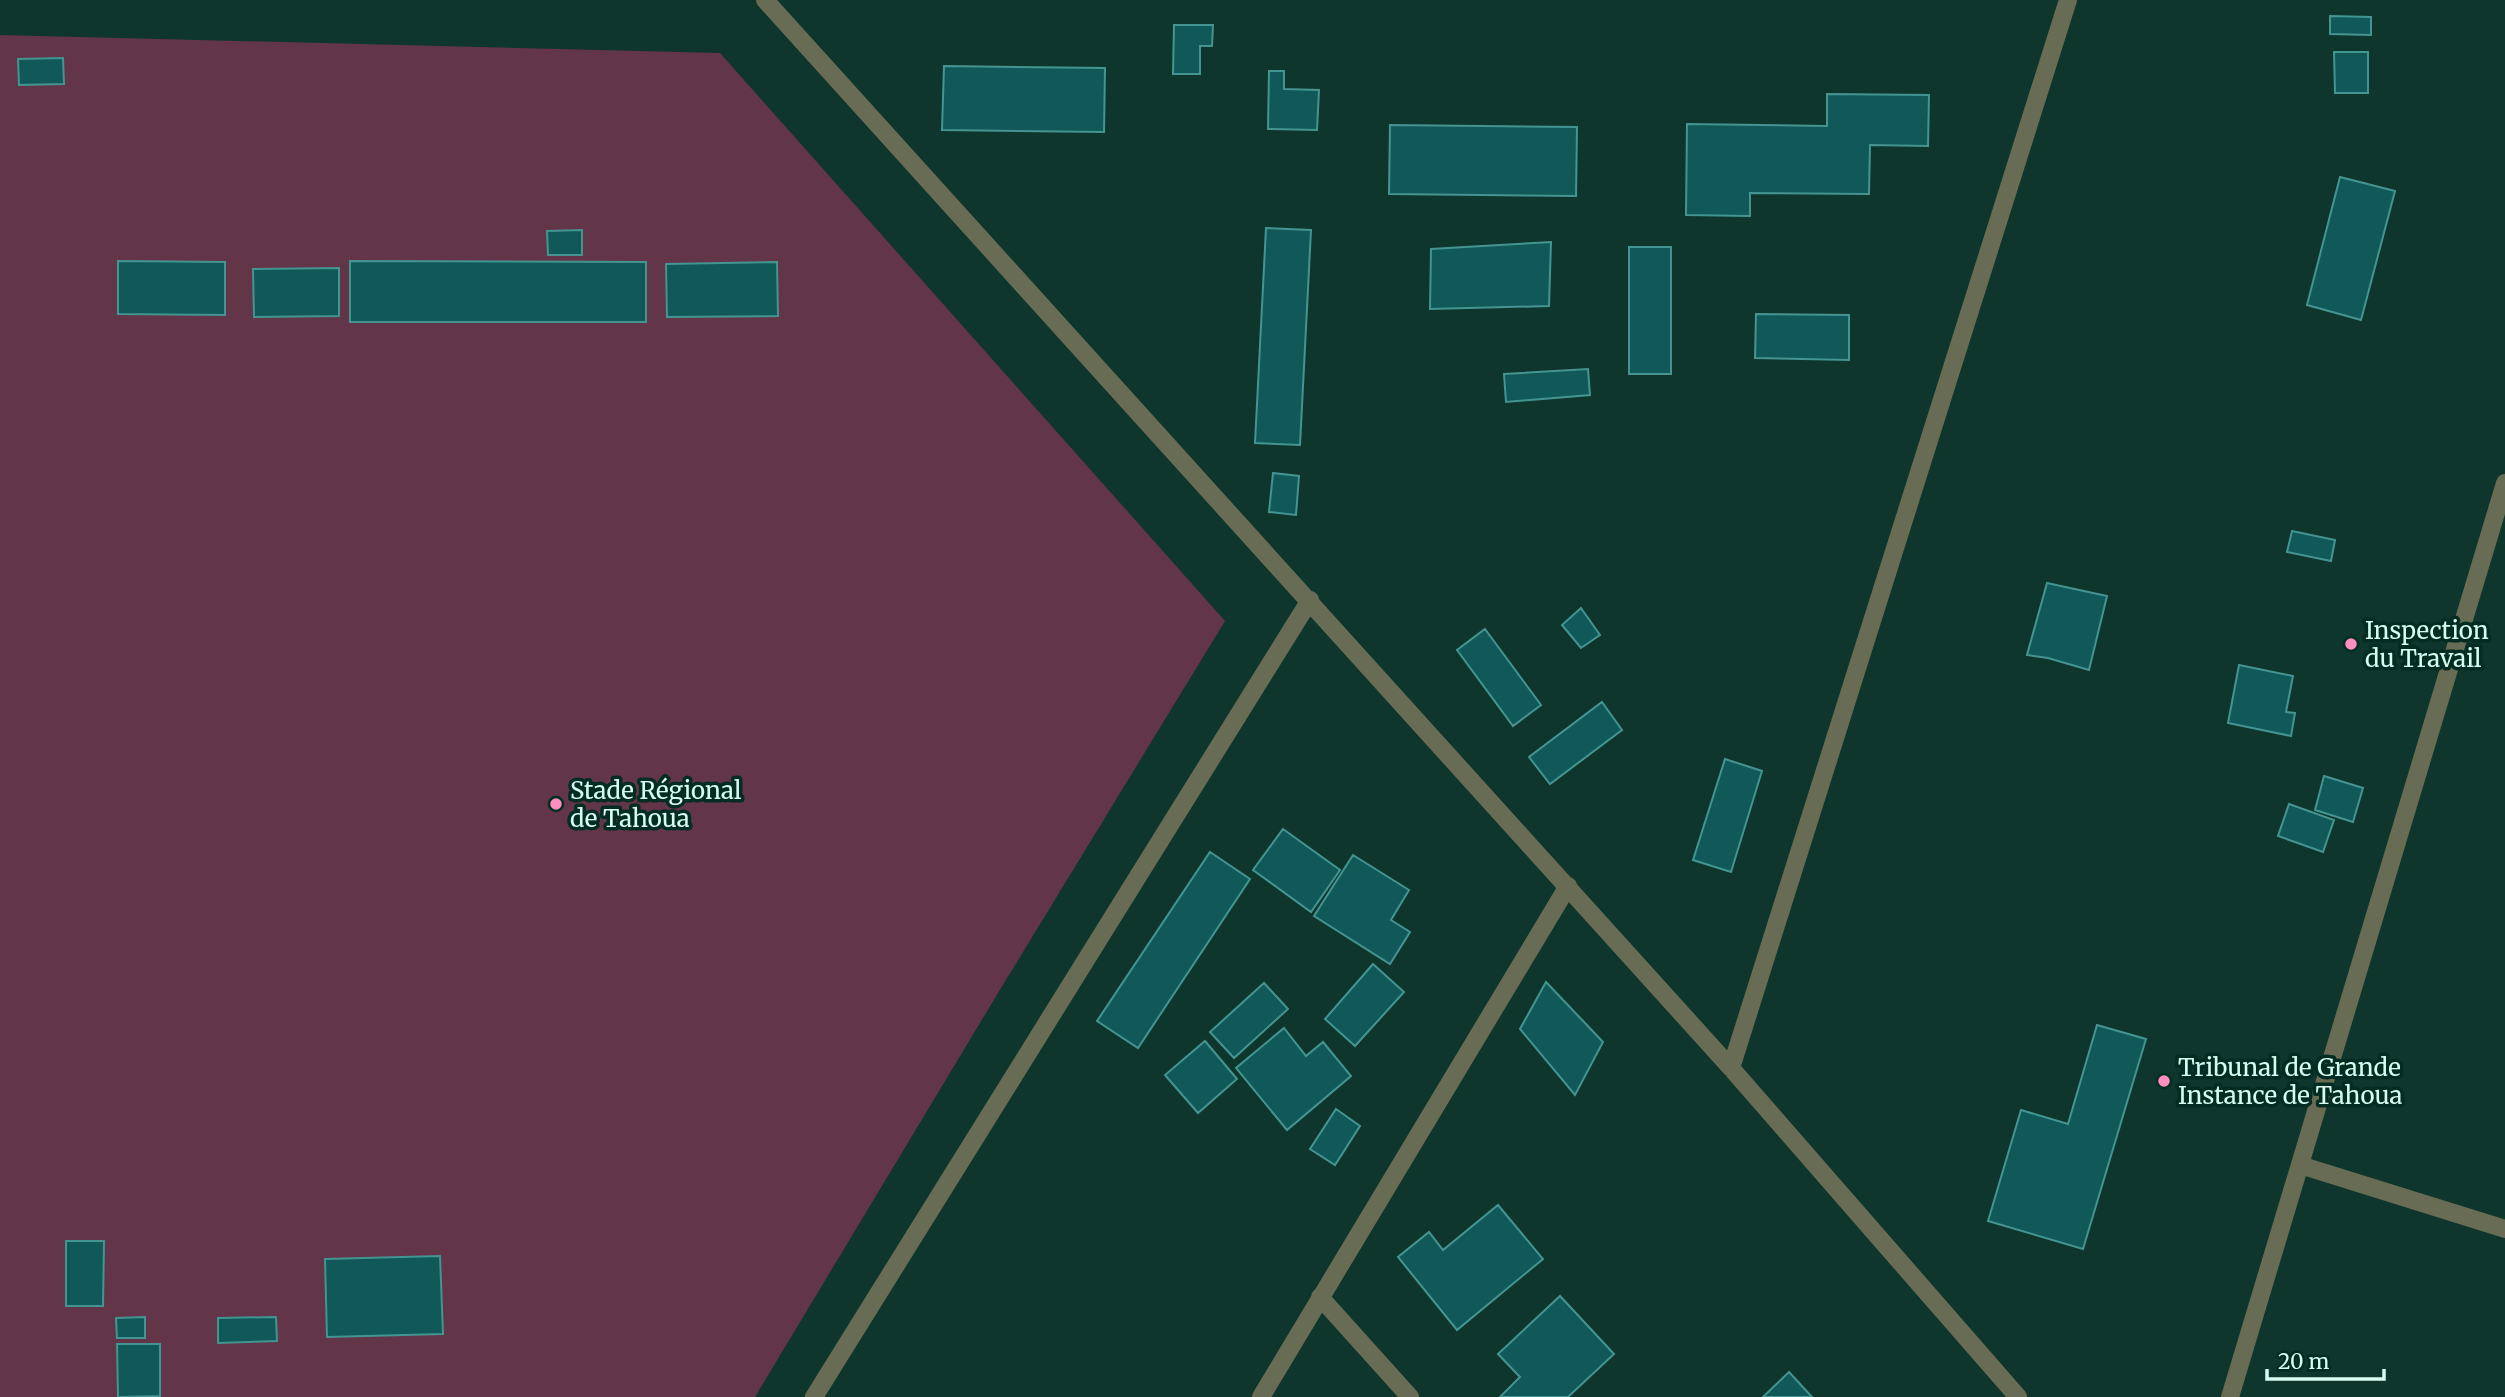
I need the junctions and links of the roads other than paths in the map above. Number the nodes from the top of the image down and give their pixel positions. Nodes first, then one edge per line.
1 (765, 0) edge
2 (2068, 0) edge
3 (2505, 484) edge
4 (1310, 600) junction
5 (1568, 886) junction
6 (1731, 1068) junction
7 (2300, 1165) junction
8 (2505, 1229) edge
9 (1320, 1297) junction
10 (814, 1397) edge
11 (1261, 1397) edge
12 (1410, 1397) edge
13 (2018, 1397) edge
14 (2230, 1397) edge

1 - 4 street
2 - 6 street
3 - 7 street
4 - 5 street
4 - 10 street
5 - 6 street
5 - 9 street
6 - 13 street
7 - 8 street
7 - 14 street
9 - 11 street
9 - 12 street

